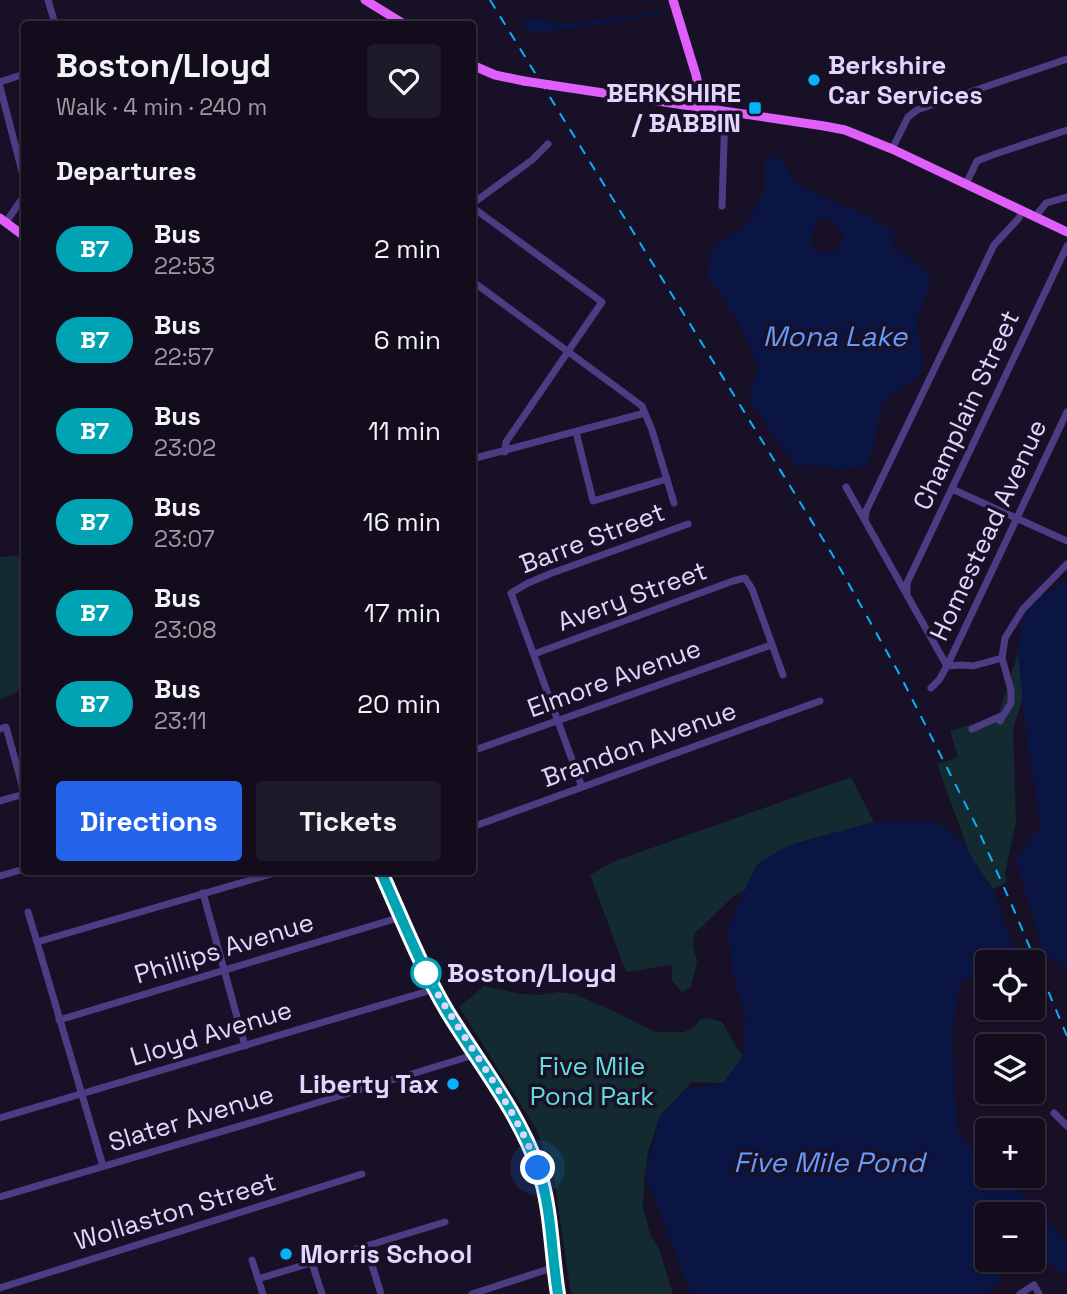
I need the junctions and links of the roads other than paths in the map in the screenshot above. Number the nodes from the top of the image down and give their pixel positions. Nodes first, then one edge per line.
1 (48, 0) edge
2 (365, 0) edge
3 (673, 0) edge
4 (54, 21) edge
5 (399, 21) edge
6 (1067, 59) edge
7 (476, 67) edge
8 (21, 75) edge
9 (0, 85) edge
10 (696, 107) junction
11 (725, 111) junction
12 (1067, 130) edge
13 (548, 144) dead end
14 (892, 149) junction
15 (21, 167) edge
16 (966, 184) junction
17 (1067, 197) edge
18 (21, 200) edge
19 (476, 202) edge
20 (722, 206) dead end
21 (476, 208) edge
22 (1022, 210) junction
23 (1037, 216) junction
24 (3, 220) edge
25 (1067, 232) edge
26 (21, 234) edge
27 (1067, 246) edge
28 (476, 284) edge
29 (568, 352) junction
30 (1067, 412) edge
31 (645, 413) junction
32 (576, 432) junction
33 (505, 452) junction
34 (476, 458) edge
35 (667, 479) junction
36 (846, 487) dead end
37 (952, 489) junction
38 (674, 503) dead end
39 (1017, 519) junction
40 (865, 520) junction
41 (688, 524) dead end
42 (1067, 541) edge
43 (1067, 564) edge
44 (906, 593) junction
45 (771, 645) junction
46 (534, 654) junction
47 (1002, 658) junction
48 (947, 666) junction
49 (783, 675) dead end
50 (932, 688) dead end
51 (820, 701) dead end
52 (557, 721) junction
53 (3, 728) edge
54 (972, 729) dead end
55 (476, 750) edge
56 (21, 784) edge
57 (582, 787) junction
58 (21, 794) edge
59 (0, 801) edge
60 (476, 826) edge
61 (21, 870) edge
62 (267, 875) edge
63 (382, 875) edge
64 (0, 876) edge
65 (203, 893) junction
66 (28, 912) dead end
67 (401, 917) junction
68 (37, 942) junction
69 (225, 971) junction
70 (435, 989) junction
71 (60, 1020) junction
72 (245, 1046) junction
73 (474, 1055) junction
74 (82, 1093) junction
75 (1054, 1113) dead end
76 (0, 1118) edge
77 (1067, 1126) edge
78 (103, 1166) junction
79 (362, 1174) dead end
80 (0, 1197) edge
81 (445, 1222) dead end
82 (366, 1246) junction
83 (253, 1260) dead end
84 (312, 1263) junction
85 (555, 1267) junction
86 (258, 1279) junction
87 (0, 1288) edge
88 (263, 1294) edge
89 (322, 1294) edge
90 (381, 1294) edge
91 (472, 1294) edge
92 (558, 1294) edge
93 (1020, 1294) edge
94 (1039, 1294) edge

1 - 4 street
2 - 5 main road
3 - 10 main road
6 - 14 street
7 - 10 main road, bridge
8 - 9 street
9 - 15 street
10 - 11 main road
11 - 14 main road
11 - 20 street
12 - 16 street
13 - 19 street
14 - 16 main road
16 - 22 main road
17 - 23 street
18 - 24 street
21 - 29 street
22 - 23 main road
22 - 40 street
23 - 25 main road
24 - 26 main road
27 - 37 street, Champlain Street
28 - 29 street
29 - 31 street
29 - 33 street
30 - 39 street, Homestead Avenue
31 - 32 street
31 - 35 street
32 - 33 street
32 - 35 street
33 - 34 street
35 - 38 street
36 - 40 street
37 - 39 street
37 - 44 street, Champlain Street
39 - 42 street
39 - 48 street, Homestead Avenue
40 - 44 street
41 - 46 street, Barre Street
43 - 47 street
44 - 48 street
45 - 46 street, Avery Street
45 - 49 street
45 - 52 street, Elmore Avenue
46 - 52 street
47 - 48 street
47 - 54 street
48 - 50 street, Homestead Avenue
51 - 57 street, Brandon Avenue
52 - 55 street, Elmore Avenue
52 - 57 street
53 - 56 street
57 - 60 street, Brandon Avenue
58 - 59 street
61 - 64 street
62 - 65 street
63 - 67 main road
65 - 68 street
65 - 69 street
66 - 68 street
67 - 69 street, Phillips Avenue
67 - 70 main road
68 - 71 street
69 - 71 street, Phillips Avenue
69 - 72 street
70 - 72 street, Lloyd Avenue
70 - 73 main road
71 - 74 street
72 - 74 street, Lloyd Avenue
73 - 78 street, Slater Avenue
73 - 85 main road
74 - 76 street, Lloyd Avenue
74 - 78 street
75 - 77 street
78 - 80 street, Slater Avenue
79 - 87 street, Wollaston Street
81 - 82 street
82 - 84 street
82 - 90 street
83 - 86 street
84 - 86 street
84 - 89 street
85 - 91 street
85 - 92 main road
86 - 88 street
93 - 94 street

